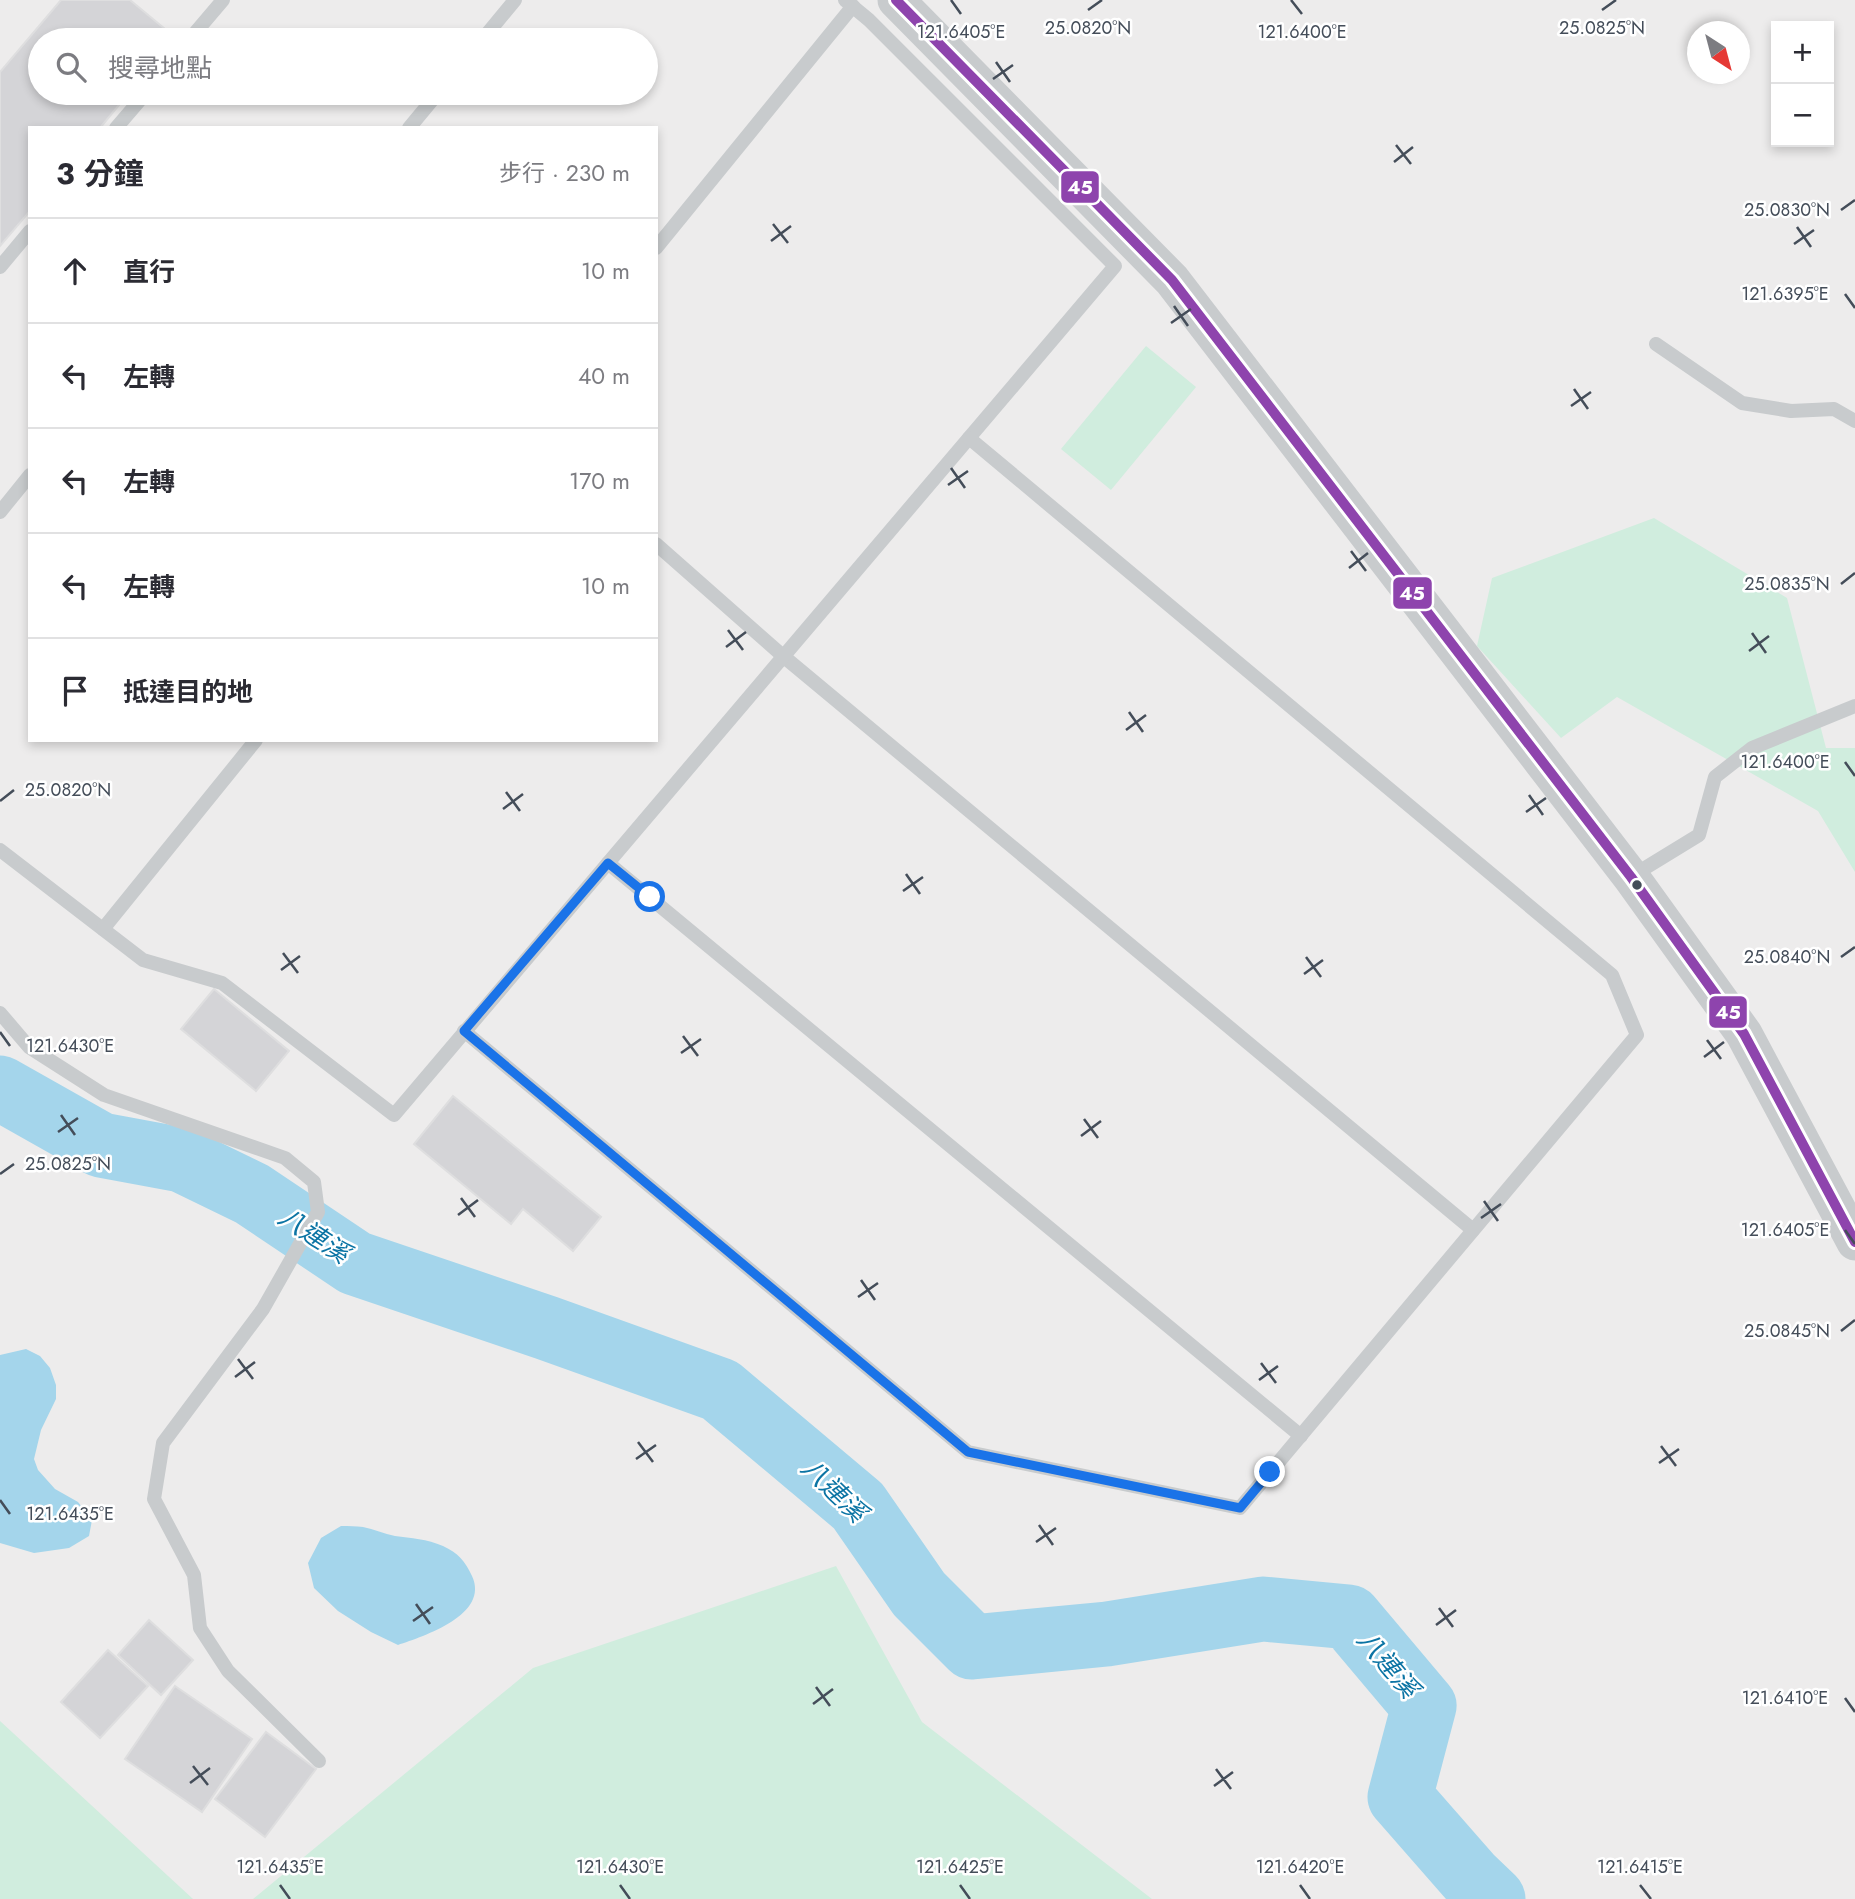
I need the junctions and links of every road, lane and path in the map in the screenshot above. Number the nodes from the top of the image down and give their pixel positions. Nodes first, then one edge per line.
1 (223, 0) edge
2 (515, 0) edge
3 (896, 0) edge
4 (849, 3) edge
5 (200, 28) edge
6 (492, 28) edge
7 (136, 105) edge
8 (428, 105) edge
9 (118, 126) edge
10 (411, 126) edge
11 (28, 233) edge
12 (658, 245) edge
13 (0, 267) edge
14 (1656, 344) dead end
15 (1855, 421) edge
16 (969, 438) junction
17 (28, 477) edge
18 (0, 512) edge
19 (658, 546) edge
20 (783, 656) junction
21 (1855, 706) edge
22 (254, 742) edge
23 (0, 850) edge
24 (608, 863) junction
25 (1631, 877) junction
26 (103, 929) junction
27 (0, 1013) edge
28 (464, 1031) junction
29 (1474, 1230) junction
30 (1855, 1242) edge
31 (1301, 1436) junction
32 (319, 1760) dead end

1 - 5 lane
2 - 6 lane
3 - 25 street
4 - 12 lane
4 - 16 lane
7 - 9 lane
8 - 10 lane
11 - 13 lane
14 - 15 lane
16 - 20 lane
16 - 29 lane
17 - 18 lane
19 - 20 lane
20 - 24 lane
20 - 29 lane
21 - 25 lane
22 - 26 lane
23 - 26 lane
24 - 28 lane
24 - 31 lane
25 - 30 street
26 - 28 lane
27 - 32 lane
28 - 31 lane
29 - 31 lane

